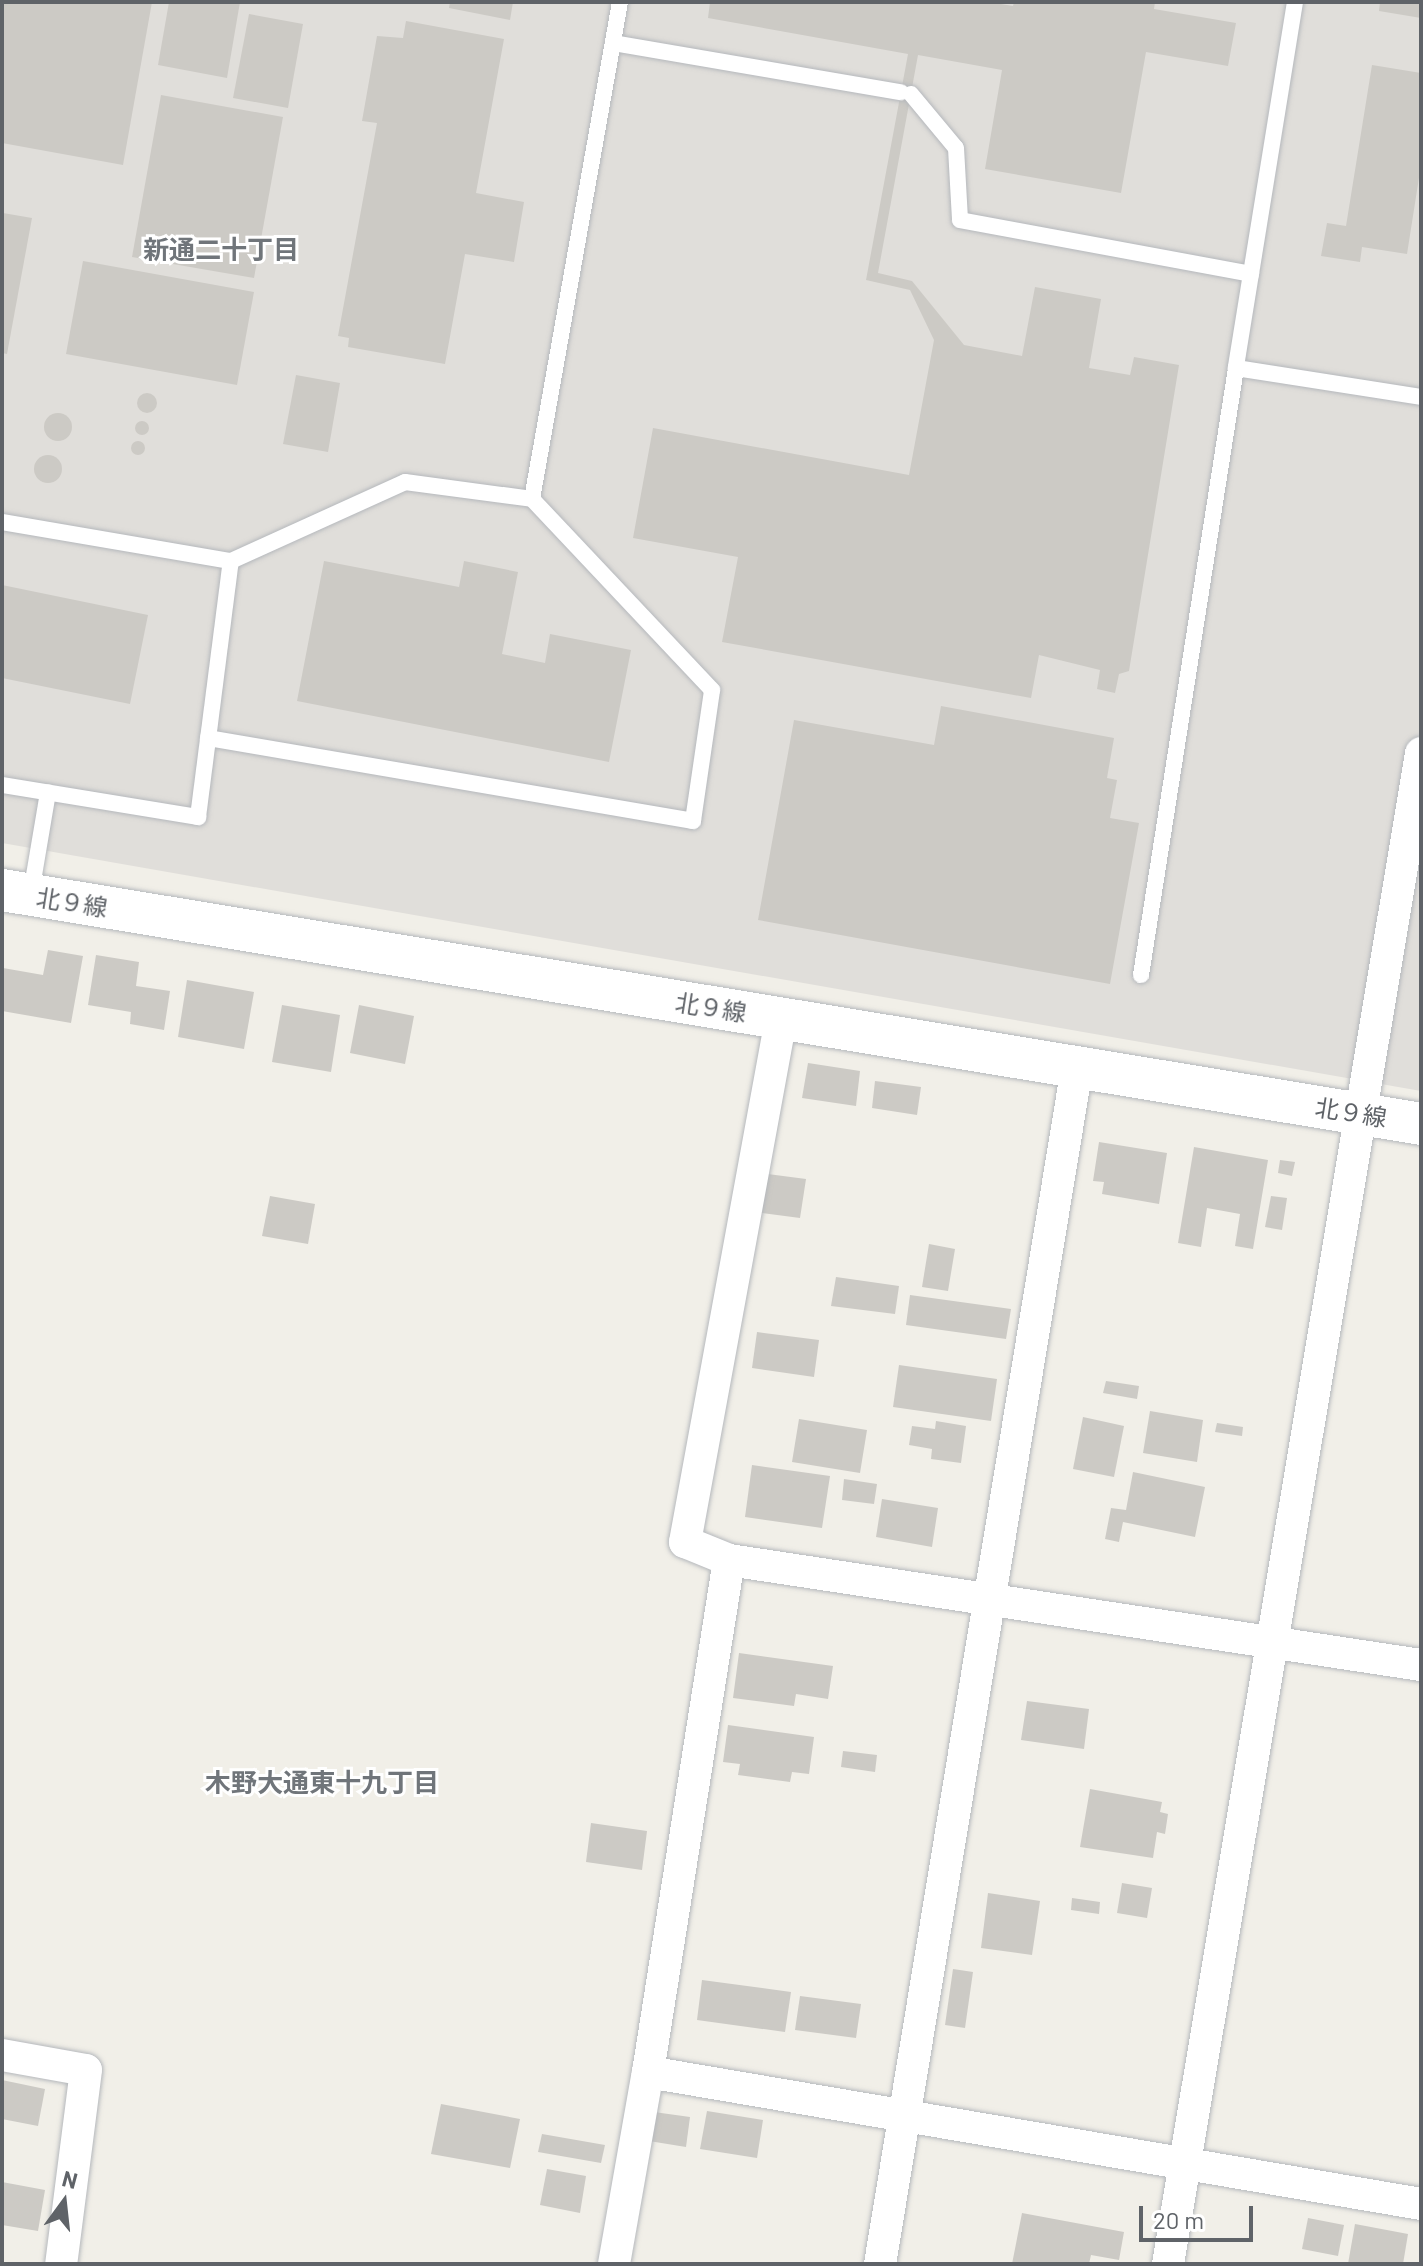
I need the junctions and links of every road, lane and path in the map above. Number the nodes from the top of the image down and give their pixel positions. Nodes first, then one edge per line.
1 (620, 2) edge
2 (1295, 2) edge
3 (613, 43) junction
4 (1251, 274) junction
5 (1236, 368) junction
6 (1421, 397) edge
7 (532, 499) junction
8 (2, 522) edge
9 (231, 561) junction
10 (208, 738) junction
11 (1419, 771) edge
12 (2, 785) edge
13 (48, 792) junction
14 (16, 892) edge
15 (1141, 975) dead end
16 (781, 1019) junction
17 (1077, 1067) junction
18 (1363, 1114) junction
19 (1421, 1124) edge
20 (729, 1560) junction
21 (991, 1601) junction
22 (1273, 1643) junction
23 (1421, 1665) edge
24 (2, 2055) edge
25 (648, 2072) junction
26 (905, 2116) junction
27 (1185, 2164) junction
28 (1421, 2204) edge
29 (61, 2264) edge
30 (614, 2264) edge
31 (880, 2264) edge
32 (1168, 2264) edge

1 - 3 lane
2 - 4 lane
3 - 4 lane
3 - 7 lane
4 - 5 lane
5 - 6 lane
5 - 15 lane
7 - 9 lane
7 - 10 lane
8 - 9 lane
9 - 10 lane
10 - 13 lane
11 - 18 street
12 - 13 lane
13 - 14 lane
14 - 16 street, 北９線
16 - 17 street, 北９線
16 - 20 street
17 - 18 street, 北９線
17 - 21 street
18 - 19 street, 北９線
18 - 22 street
20 - 21 street
20 - 25 street
21 - 22 street
21 - 26 street
22 - 23 street
22 - 27 street
24 - 29 street
25 - 26 street
25 - 30 street
26 - 27 street
26 - 31 street
27 - 28 street
27 - 32 street

